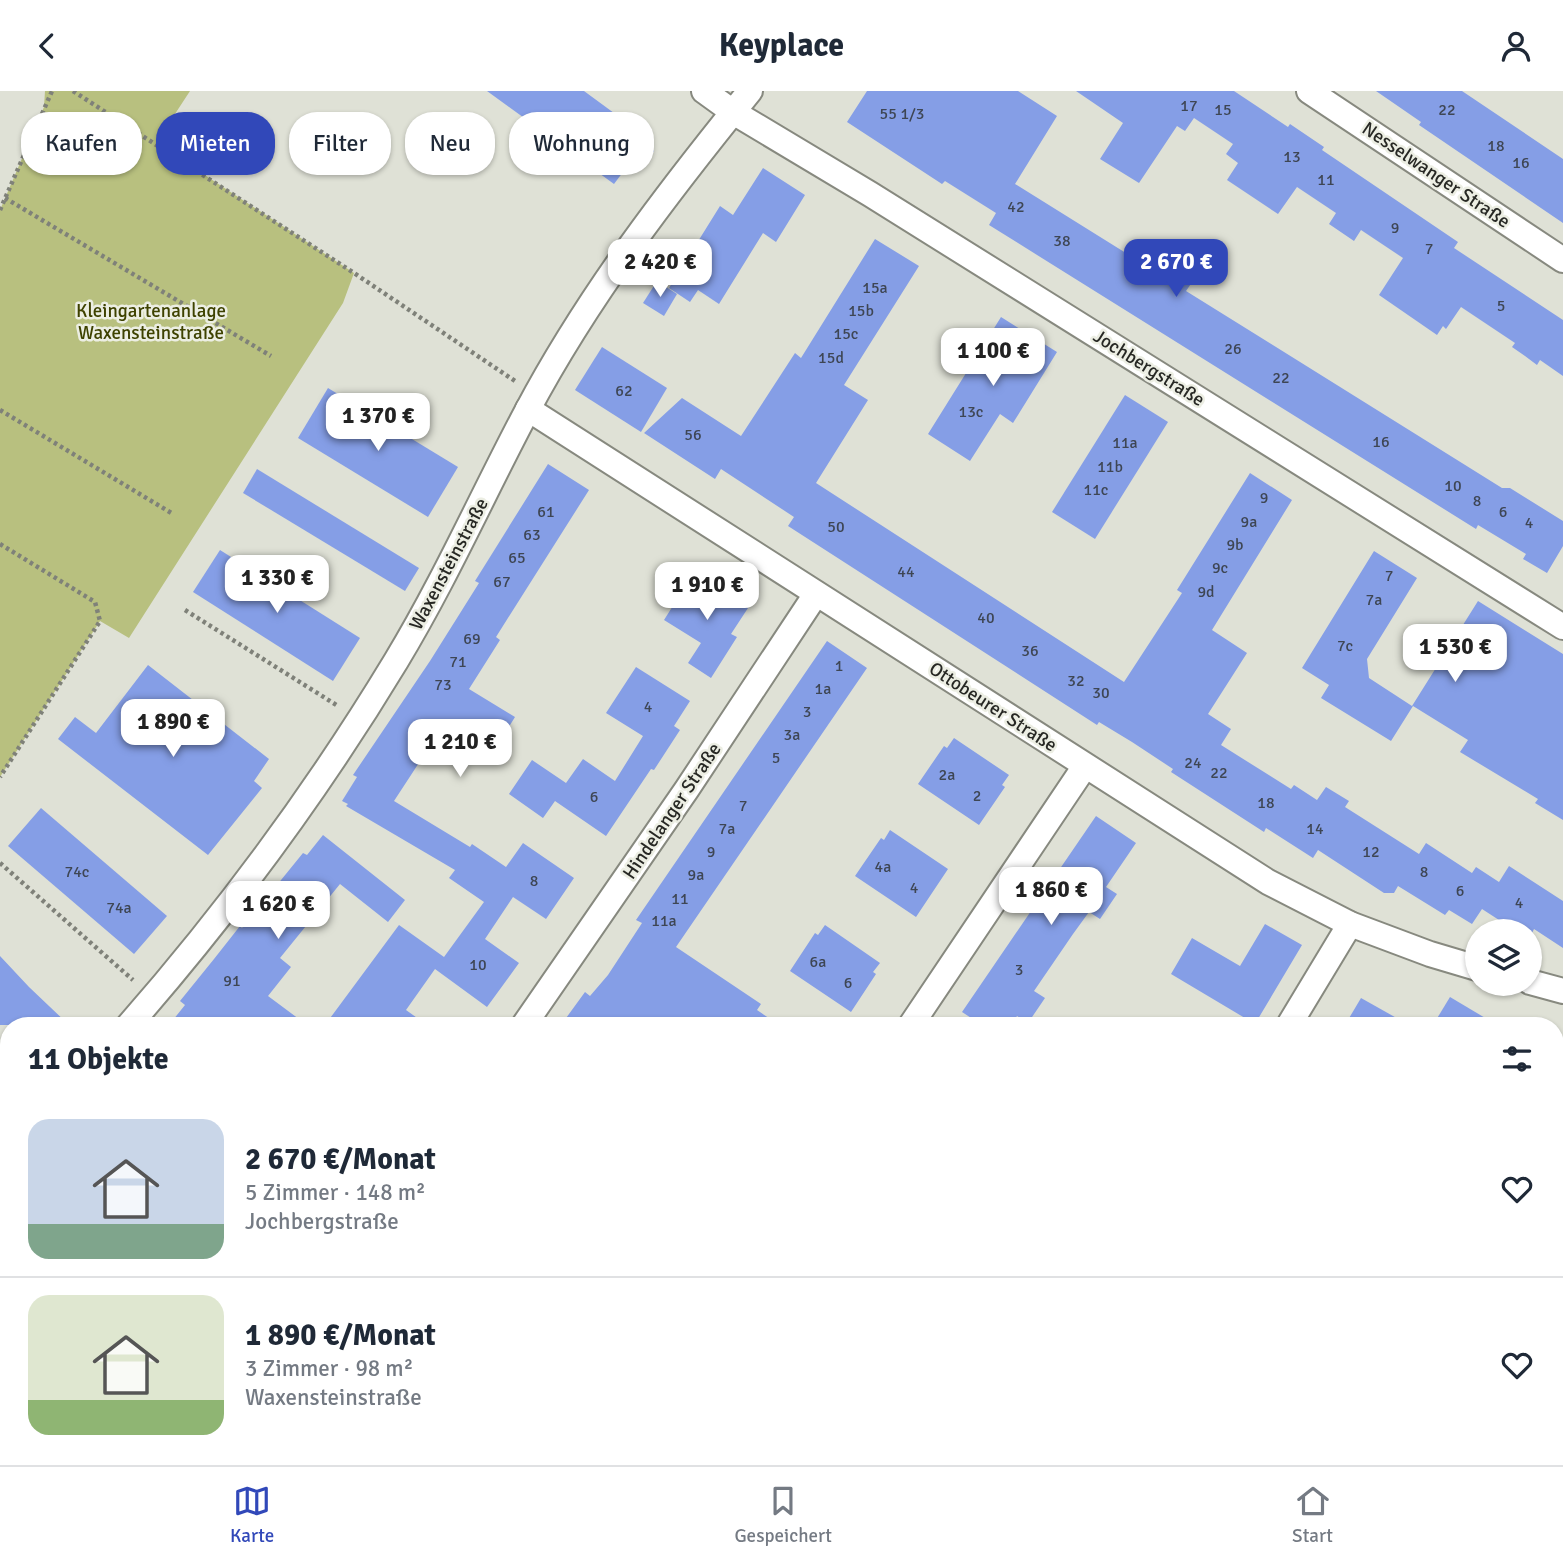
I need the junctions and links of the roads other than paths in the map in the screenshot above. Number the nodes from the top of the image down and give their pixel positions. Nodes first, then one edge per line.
1 (704, 91) edge
2 (750, 91) edge
3 (1309, 91) edge
4 (733, 112) junction
5 (1563, 260) edge
6 (532, 402) junction
7 (816, 594) junction
8 (1563, 627) edge
9 (1084, 766) junction
10 (1350, 924) junction
11 (1465, 964) edge
12 (1542, 985) edge
13 (1563, 991) edge
14 (136, 1017) edge
15 (530, 1017) edge
16 (916, 1017) edge
17 (1294, 1017) edge

1 - 4 street, Jochbergstraße
2 - 4 street, Waxensteinstraße
3 - 5 street, Nesselwanger Straße
4 - 6 street, Waxensteinstraße
4 - 8 street, Jochbergstraße
6 - 7 street, Ottobeurer Straße
6 - 14 street, Waxensteinstraße
7 - 9 street, Ottobeurer Straße
7 - 15 street, Hindelanger Straße
9 - 10 street, Ottobeurer Straße
9 - 16 street
10 - 11 street, Ottobeurer Straße
10 - 17 street
12 - 13 street

